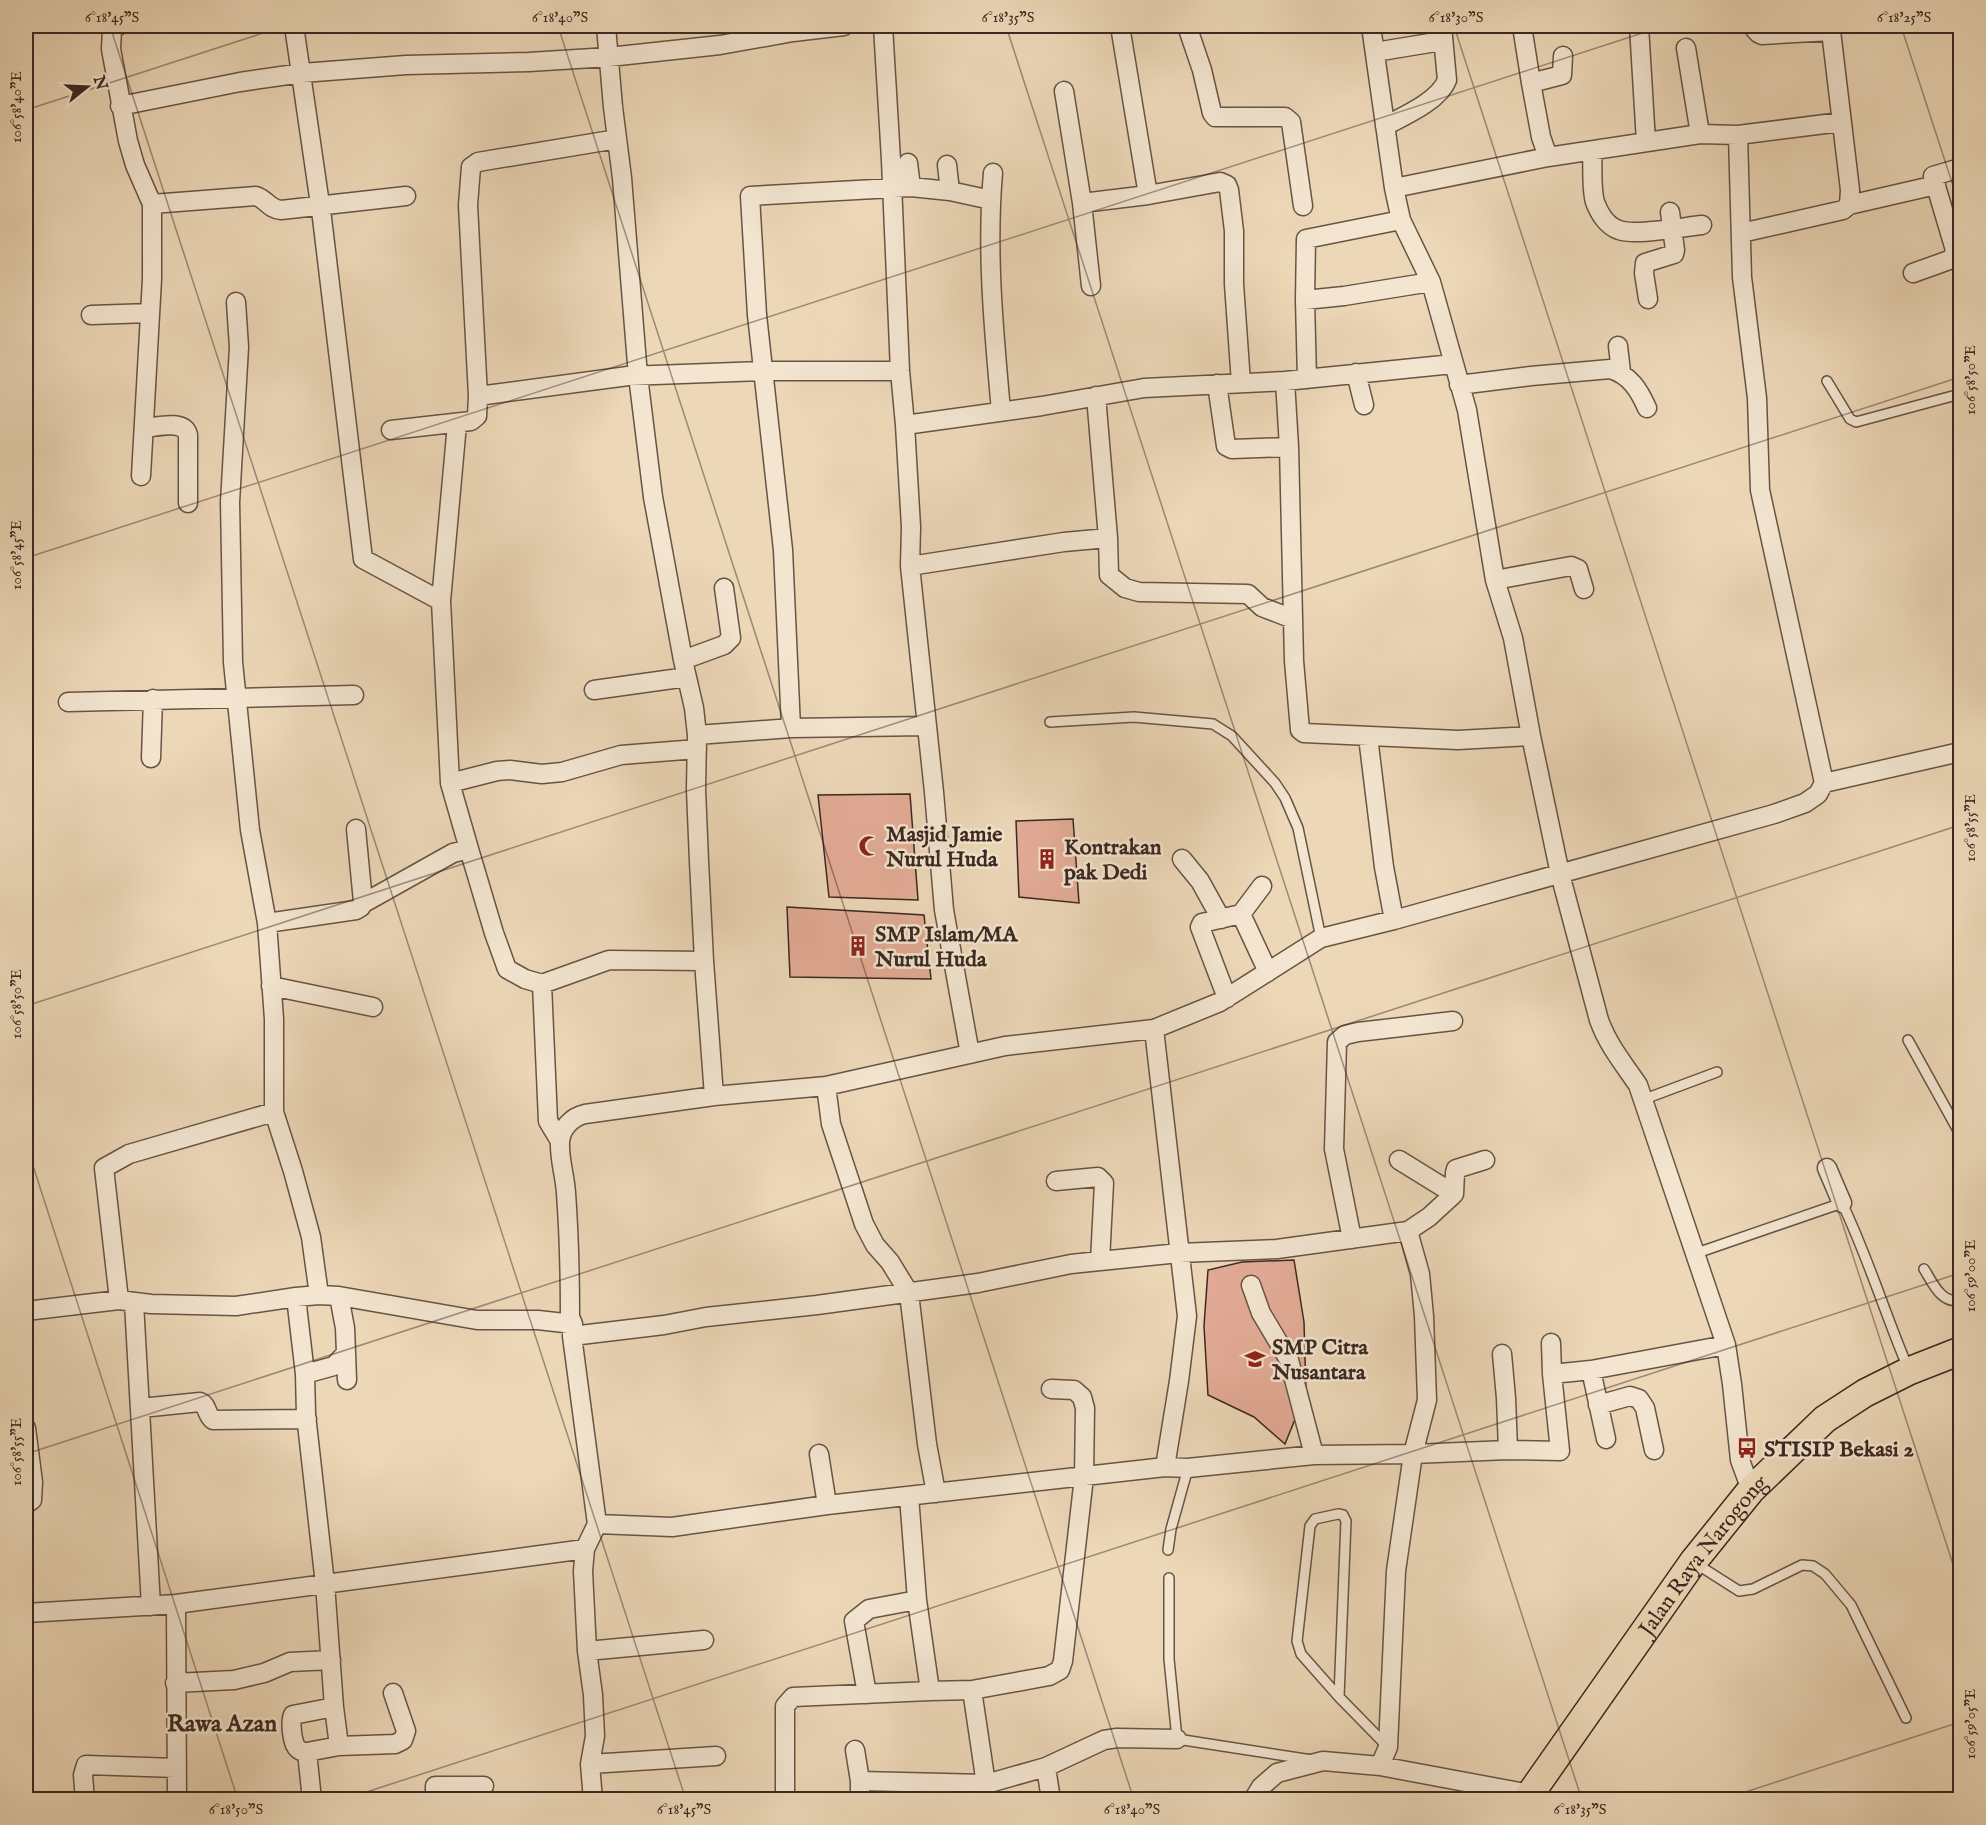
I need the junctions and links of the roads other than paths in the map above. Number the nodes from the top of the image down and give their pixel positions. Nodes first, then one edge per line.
1 (118, 26) edge
2 (294, 26) edge
3 (606, 26) edge
4 (844, 26) edge
5 (883, 26) edge
6 (1120, 26) edge
7 (1187, 26) edge
8 (1371, 26) edge
9 (1522, 26) edge
10 (1639, 26) edge
11 (1752, 26) edge
12 (1830, 28) edge
13 (1442, 33) edge
14 (1686, 48) dead end
15 (1374, 52) junction
16 (1563, 56) dead end
17 (609, 57) junction
18 (302, 73) junction
19 (1531, 83) junction
20 (1064, 91) dead end
21 (120, 106) junction
22 (1841, 122) junction
23 (1385, 126) junction
24 (1700, 134) junction
25 (1738, 135) junction
26 (617, 139) junction
27 (1646, 142) junction
28 (1592, 151) junction
29 (1548, 157) junction
30 (908, 163) dead end
31 (947, 165) dead end
32 (1960, 168) edge
33 (993, 173) dead end
34 (1936, 186) junction
35 (911, 187) junction
36 (892, 188) junction
37 (1394, 188) junction
38 (950, 191) junction
39 (1148, 195) junction
40 (406, 196) dead end
41 (991, 200) junction
42 (1082, 203) junction
43 (152, 204) junction
44 (1849, 205) junction
45 (321, 206) junction
46 (1303, 206) dead end
47 (1401, 220) junction
48 (1671, 220) junction
49 (1702, 225) dead end
50 (1741, 233) junction
51 (1912, 273) dead end
52 (1431, 282) junction
53 (1091, 286) dead end
54 (1648, 299) dead end
55 (1305, 300) junction
56 (236, 302) dead end
57 (150, 313) junction
58 (91, 315) dead end
59 (1617, 346) dead end
60 (1453, 364) junction
61 (762, 371) junction
62 (900, 371) junction
63 (1621, 372) junction
64 (1356, 373) junction
65 (638, 376) junction
66 (1308, 379) junction
67 (1285, 381) junction
68 (1827, 381) dead end
69 (1241, 383) junction
70 (1217, 384) junction
71 (1459, 385) junction
72 (1960, 394) edge
73 (478, 396) junction
74 (1096, 396) junction
75 (1364, 405) dead end
76 (1647, 408) dead end
77 (1001, 411) junction
78 (457, 424) junction
79 (905, 425) junction
80 (144, 428) junction
81 (391, 430) dead end
82 (1289, 447) junction
83 (141, 476) dead end
84 (188, 503) dead end
85 (1108, 538) junction
86 (910, 566) junction
87 (1495, 580) junction
88 (723, 588) dead end
89 (1584, 589) dead end
90 (441, 601) junction
91 (1293, 620) junction
92 (685, 669) junction
93 (594, 690) dead end
94 (354, 695) dead end
95 (237, 697) junction
96 (153, 699) junction
97 (68, 702) dead end
98 (1050, 722) dead end
99 (926, 726) junction
100 (790, 728) junction
101 (1531, 735) junction
102 (1368, 737) junction
103 (697, 742) junction
104 (1960, 752) edge
105 (151, 758) dead end
106 (450, 783) junction
107 (1824, 783) junction
108 (356, 829) dead end
109 (469, 849) junction
110 (1182, 859) dead end
111 (1560, 874) junction
112 (1263, 886) dead end
113 (362, 904) junction
114 (1240, 914) junction
115 (1221, 919) junction
116 (1394, 920) junction
117 (267, 923) junction
118 (1321, 938) junction
119 (704, 961) junction
120 (1268, 972) junction
121 (542, 984) junction
122 (271, 986) junction
123 (1227, 998) junction
124 (373, 1007) dead end
125 (1453, 1021) dead end
126 (1154, 1029) junction
127 (1908, 1040) dead end
128 (970, 1054) junction
129 (1717, 1072) dead end
130 (826, 1086) junction
131 (714, 1096) junction
132 (1642, 1100) junction
133 (274, 1112) junction
134 (1960, 1134) edge
135 (560, 1141) junction
136 (1399, 1160) dead end
137 (1485, 1160) dead end
138 (1827, 1168) dead end
139 (1056, 1181) dead end
140 (1454, 1194) junction
141 (1842, 1203) junction
142 (1408, 1231) junction
143 (1352, 1239) junction
144 (1179, 1253) junction
145 (1694, 1254) junction
146 (1100, 1261) junction
147 (1924, 1269) dead end
148 (1251, 1285) dead end
149 (909, 1293) junction
150 (319, 1295) junction
151 (339, 1296) junction
152 (296, 1297) junction
153 (1960, 1300) edge
154 (127, 1302) junction
155 (26, 1311) edge
156 (572, 1330) junction
157 (1551, 1343) dead end
158 (1725, 1345) junction
159 (1960, 1351) edge
160 (346, 1353) junction
161 (1502, 1354) dead end
162 (1591, 1370) junction
163 (1909, 1371) junction
164 (305, 1374) junction
165 (1552, 1374) junction
166 (347, 1380) dead end
167 (1051, 1389) dead end
168 (1598, 1405) junction
169 (141, 1408) junction
170 (307, 1419) junction
171 (26, 1428) edge
172 (1606, 1439) dead end
173 (1508, 1450) junction
174 (1654, 1450) dead end
175 (819, 1454) dead end
176 (1413, 1454) junction
177 (1314, 1455) junction
178 (1165, 1467) junction
179 (1188, 1468) junction
180 (1084, 1477) junction
181 (1751, 1491) junction
182 (936, 1493) junction
183 (909, 1496) junction
184 (26, 1504) edge
185 (827, 1505) junction
186 (597, 1524) junction
187 (585, 1550) junction
188 (1168, 1550) dead end
189 (1693, 1562) junction
190 (1168, 1578) dead end
191 (325, 1584) junction
192 (917, 1600) junction
193 (176, 1604) junction
194 (151, 1606) junction
195 (26, 1613) edge
196 (704, 1640) dead end
197 (586, 1651) junction
198 (331, 1660) junction
199 (175, 1683) junction
200 (972, 1690) junction
201 (930, 1691) junction
202 (393, 1693) dead end
203 (867, 1694) junction
204 (1339, 1698) junction
205 (334, 1707) junction
206 (1906, 1718) dead end
207 (1177, 1739) junction
208 (339, 1746) junction
209 (1389, 1747) junction
210 (855, 1750) dead end
211 (307, 1752) junction
212 (716, 1756) dead end
213 (1323, 1761) junction
214 (590, 1764) junction
215 (1380, 1766) junction
216 (1046, 1767) junction
217 (177, 1768) junction
218 (860, 1780) junction
219 (484, 1786) dead end
220 (983, 1792) edge
221 (1528, 1797) edge
222 (85, 1800) edge
223 (177, 1800) edge
224 (312, 1800) edge
225 (435, 1800) edge
226 (593, 1800) edge
227 (785, 1800) edge
228 (860, 1800) edge
229 (1051, 1800) edge
230 (1253, 1800) edge

1 - 21 street
2 - 18 street
3 - 17 street
4 - 17 street
5 - 36 street
6 - 39 street
7 - 46 street
8 - 15 street
9 - 19 street
10 - 27 street
11 - 12 street
12 - 22 street
13 - 15 street
13 - 23 street
14 - 24 street
15 - 23 street
16 - 19 street
17 - 18 street
17 - 26 street
18 - 21 street
18 - 45 street
19 - 29 street
20 - 42 street
21 - 43 street
22 - 25 street
22 - 44 street
23 - 37 street
24 - 25 street
24 - 27 street
25 - 50 street
26 - 65 street
26 - 73 street
27 - 28 street
28 - 29 street
28 - 48 street
29 - 37 street
30 - 35 street
31 - 38 street
32 - 34 street
33 - 41 street
34 - 44 street
34 - 51 street
35 - 36 street
35 - 38 street
36 - 61 street
36 - 62 street
37 - 47 street
38 - 41 street
39 - 42 street
39 - 69 street
40 - 45 street
41 - 77 street
42 - 53 street
43 - 45 street
43 - 57 street
44 - 50 street
45 - 90 street
47 - 52 street
47 - 55 street
48 - 49 street
48 - 54 street
50 - 107 street
52 - 55 street
52 - 60 street
55 - 66 street
56 - 95 street
57 - 58 street
57 - 80 street
59 - 63 street
60 - 64 street
60 - 71 street
61 - 62 street
61 - 65 street
61 - 100 street
62 - 79 street
63 - 71 street
63 - 76 street
64 - 66 street
64 - 75 street
65 - 73 street
65 - 92 street
66 - 67 street
67 - 69 street
67 - 82 street
68 - 72 lane
69 - 70 street
70 - 74 street
70 - 82 street
71 - 87 street
73 - 78 street
74 - 77 street
74 - 85 street
77 - 79 street
78 - 81 street
78 - 90 street
79 - 86 street
80 - 83 street
80 - 84 street
82 - 91 street
85 - 86 street
85 - 91 street
86 - 99 street
87 - 89 street
87 - 101 street
88 - 92 street
90 - 106 street
91 - 102 street
92 - 93 street
92 - 103 street
94 - 95 street
95 - 96 street
95 - 117 street
96 - 97 street
96 - 105 street
98 - 118 lane
99 - 100 street
99 - 128 street
100 - 103 street
101 - 102 street
101 - 111 street
102 - 116 street
103 - 106 street
103 - 119 street
104 - 107 street
106 - 109 street
107 - 111 street
108 - 113 street
109 - 113 street
109 - 121 street
110 - 115 street
111 - 116 street
111 - 132 street
112 - 114 street
113 - 117 street
114 - 115 street
114 - 120 street
115 - 123 street
116 - 118 street
117 - 122 street
118 - 120 street
119 - 121 street
119 - 131 street
120 - 123 street
121 - 135 street
122 - 124 street
122 - 133 street
123 - 126 street
125 - 143 street
126 - 128 street
126 - 144 street
127 - 134 lane
128 - 130 street
129 - 132 lane
130 - 131 street
130 - 149 street
131 - 135 street
132 - 145 street
133 - 150 street
133 - 154 street
135 - 156 street
136 - 140 street
137 - 140 street
138 - 141 street
139 - 146 street
140 - 142 street
141 - 145 lane
141 - 163 lane
142 - 143 street
142 - 176 street
143 - 144 street
144 - 146 street
144 - 178 street
145 - 158 street
146 - 149 street
147 - 153 lane
148 - 177 street
149 - 156 street
149 - 182 street
150 - 151 street
150 - 152 street
151 - 156 street
151 - 160 street
152 - 154 street
152 - 164 street
154 - 155 street
154 - 169 street
156 - 186 street
157 - 165 street
158 - 162 street
158 - 181 street
159 - 163 main road, Jalan Raya Narogong
160 - 164 street
160 - 166 street
161 - 173 street
162 - 165 street
162 - 168 street
163 - 181 main road, Jalan Raya Narogong
164 - 170 street
165 - 173 street
167 - 180 street
168 - 172 street
168 - 174 street
169 - 170 street
169 - 194 street
170 - 191 street
171 - 184 street
173 - 176 street
175 - 185 street
176 - 177 street
176 - 209 street
177 - 179 street
178 - 179 street
178 - 180 street
179 - 188 lane
180 - 182 street
180 - 200 street
181 - 189 main road, Jalan Raya Narogong
182 - 183 street
183 - 185 street
183 - 192 street
185 - 186 street
186 - 187 street
187 - 191 street
187 - 197 street
189 - 206 lane
189 - 221 main road, Jalan Raya Narogong
190 - 207 lane
191 - 193 street
191 - 198 street
192 - 201 street
192 - 203 street
193 - 194 street
193 - 199 street
194 - 195 street
196 - 197 street
197 - 214 street
198 - 199 street
198 - 205 street
199 - 217 street
200 - 201 street
200 - 220 street
201 - 203 street
202 - 208 street
203 - 227 street
204 - 204 lane
204 - 209 lane
205 - 208 street
205 - 211 street
207 - 213 lane
207 - 216 street
208 - 211 street
209 - 215 street
210 - 218 street
211 - 224 street
212 - 214 street
213 - 215 street
213 - 230 street
214 - 226 street
215 - 221 street
216 - 220 street
216 - 229 street
217 - 222 street
217 - 223 street
218 - 220 street
218 - 228 street
219 - 225 street

